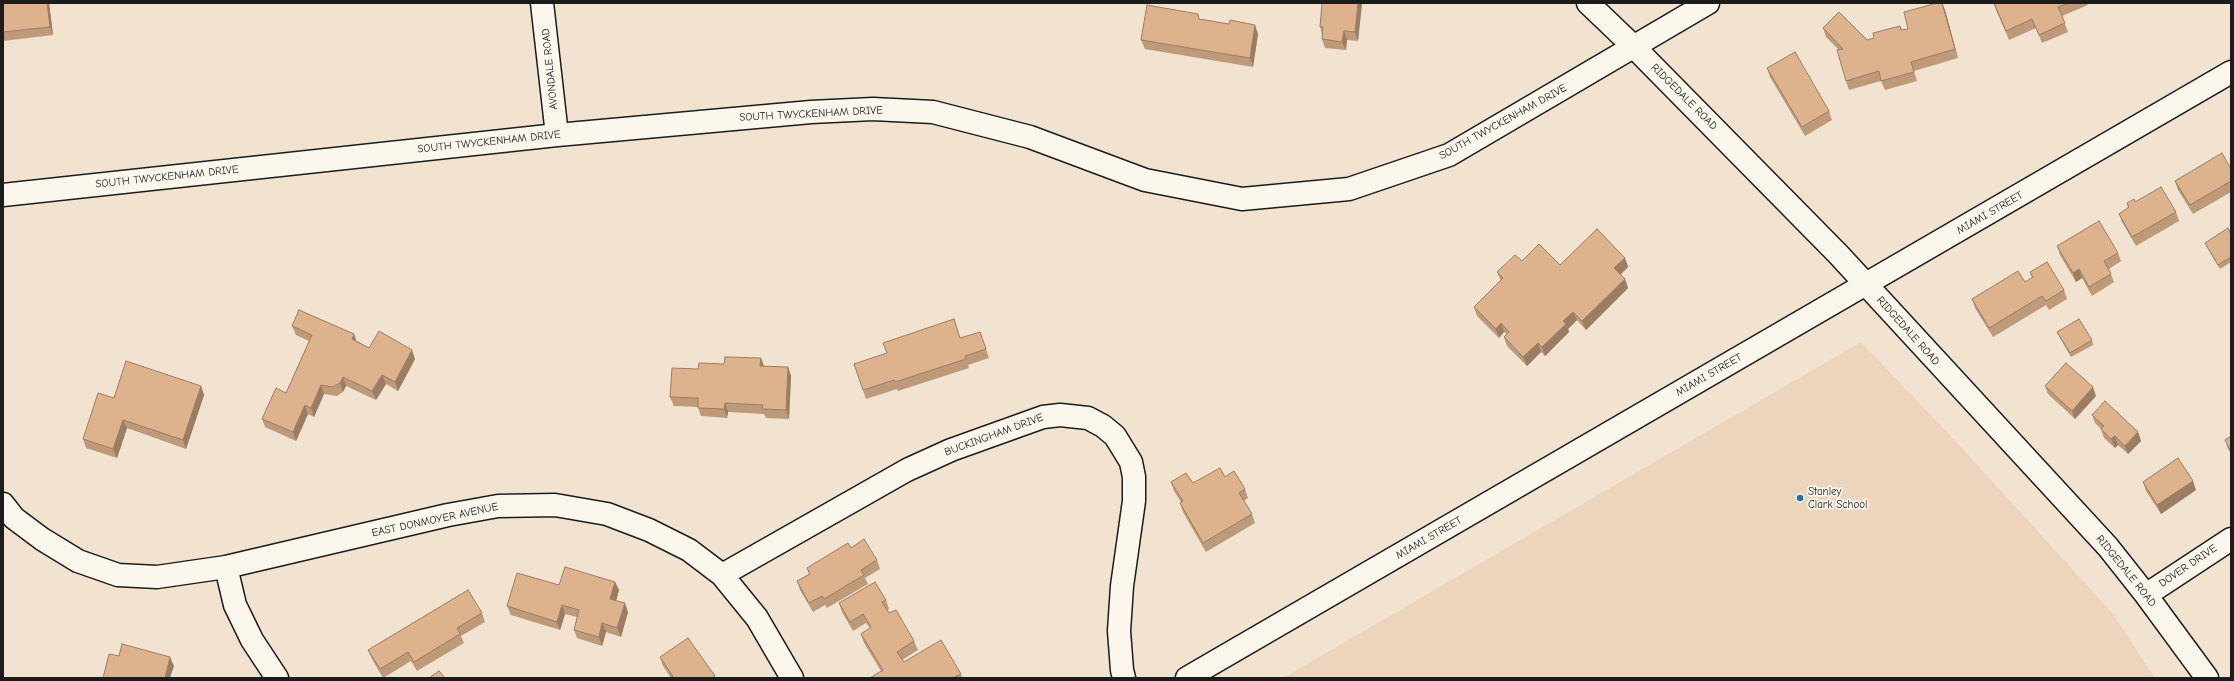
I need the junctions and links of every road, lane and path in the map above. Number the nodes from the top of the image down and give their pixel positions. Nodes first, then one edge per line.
1 (542, 3) edge
2 (1588, 3) edge
3 (1708, 3) edge
4 (1634, 47) junction
5 (2231, 72) edge
6 (557, 135) junction
7 (3, 195) edge
8 (1866, 284) junction
9 (7, 518) edge
10 (2231, 539) edge
11 (226, 567) junction
12 (722, 575) junction
13 (2146, 595) junction
14 (277, 678) edge
15 (792, 678) edge
16 (1124, 678) edge
17 (1187, 678) edge
18 (2207, 678) edge

1 - 6 street, AVONDALE ROAD
2 - 4 street, RIDGEDALE ROAD
3 - 4 street, SOUTH TWYCKENHAM DRIVE
4 - 6 street, SOUTH TWYCKENHAM DRIVE
4 - 8 street, RIDGEDALE ROAD
5 - 8 street, MIAMI STREET
6 - 7 street, SOUTH TWYCKENHAM DRIVE
8 - 13 street, RIDGEDALE ROAD
8 - 17 street, MIAMI STREET
9 - 11 street, EAST DONMOYER AVENUE
10 - 13 street, DOVER DRIVE
11 - 12 street, EAST DONMOYER AVENUE
11 - 14 street
12 - 15 street, EAST DONMOYER AVENUE
12 - 16 street, BUCKINGHAM DRIVE
13 - 18 street, RIDGEDALE ROAD

